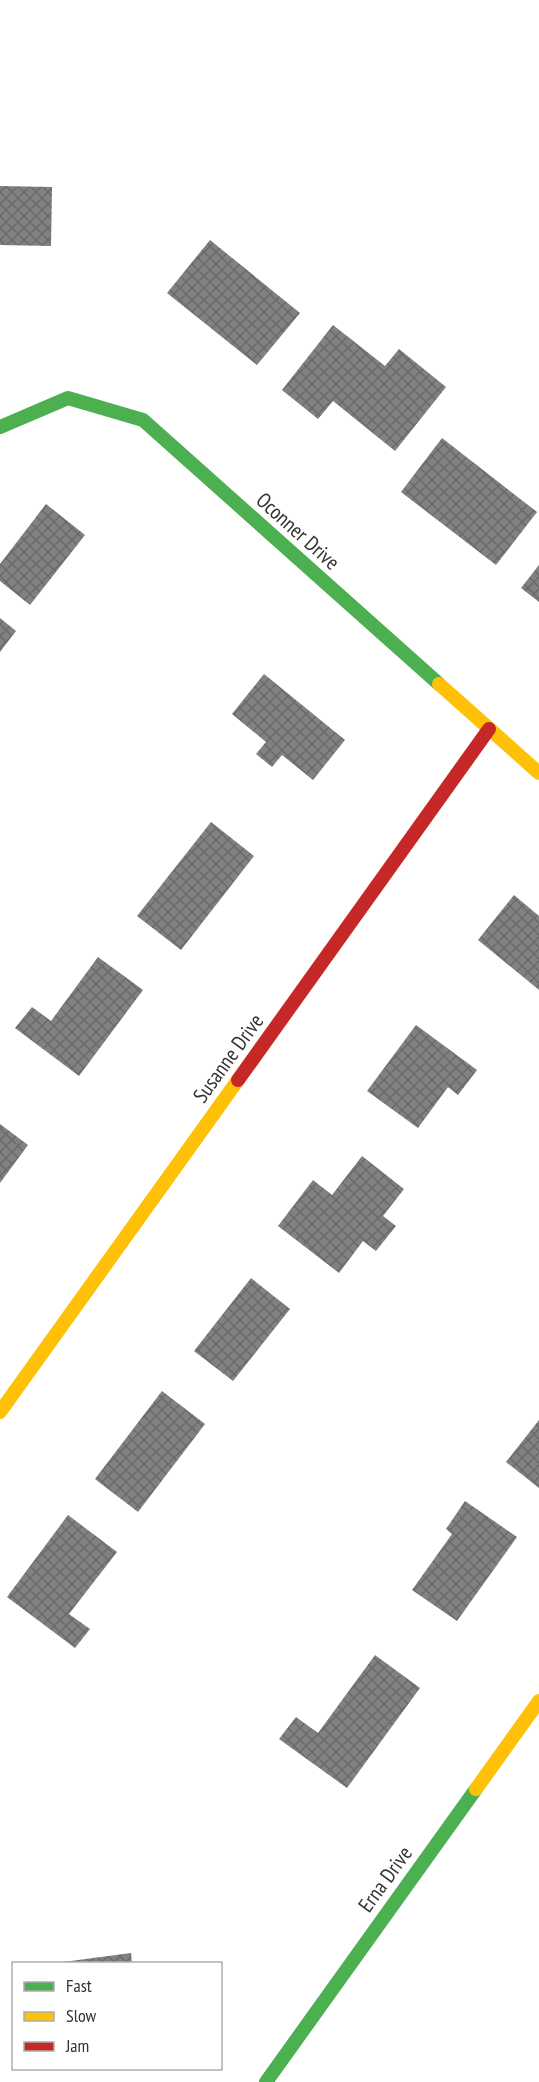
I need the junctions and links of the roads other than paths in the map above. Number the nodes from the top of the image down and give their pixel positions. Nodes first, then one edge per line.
1 (0, 427) edge
2 (489, 729) junction
3 (539, 773) edge
4 (0, 1412) edge
5 (539, 1701) edge
6 (266, 2082) edge

1 - 2 street, Oconner Drive
2 - 3 street, Oconner Drive
2 - 4 street, Susanne Drive
5 - 6 street, Erna Drive

